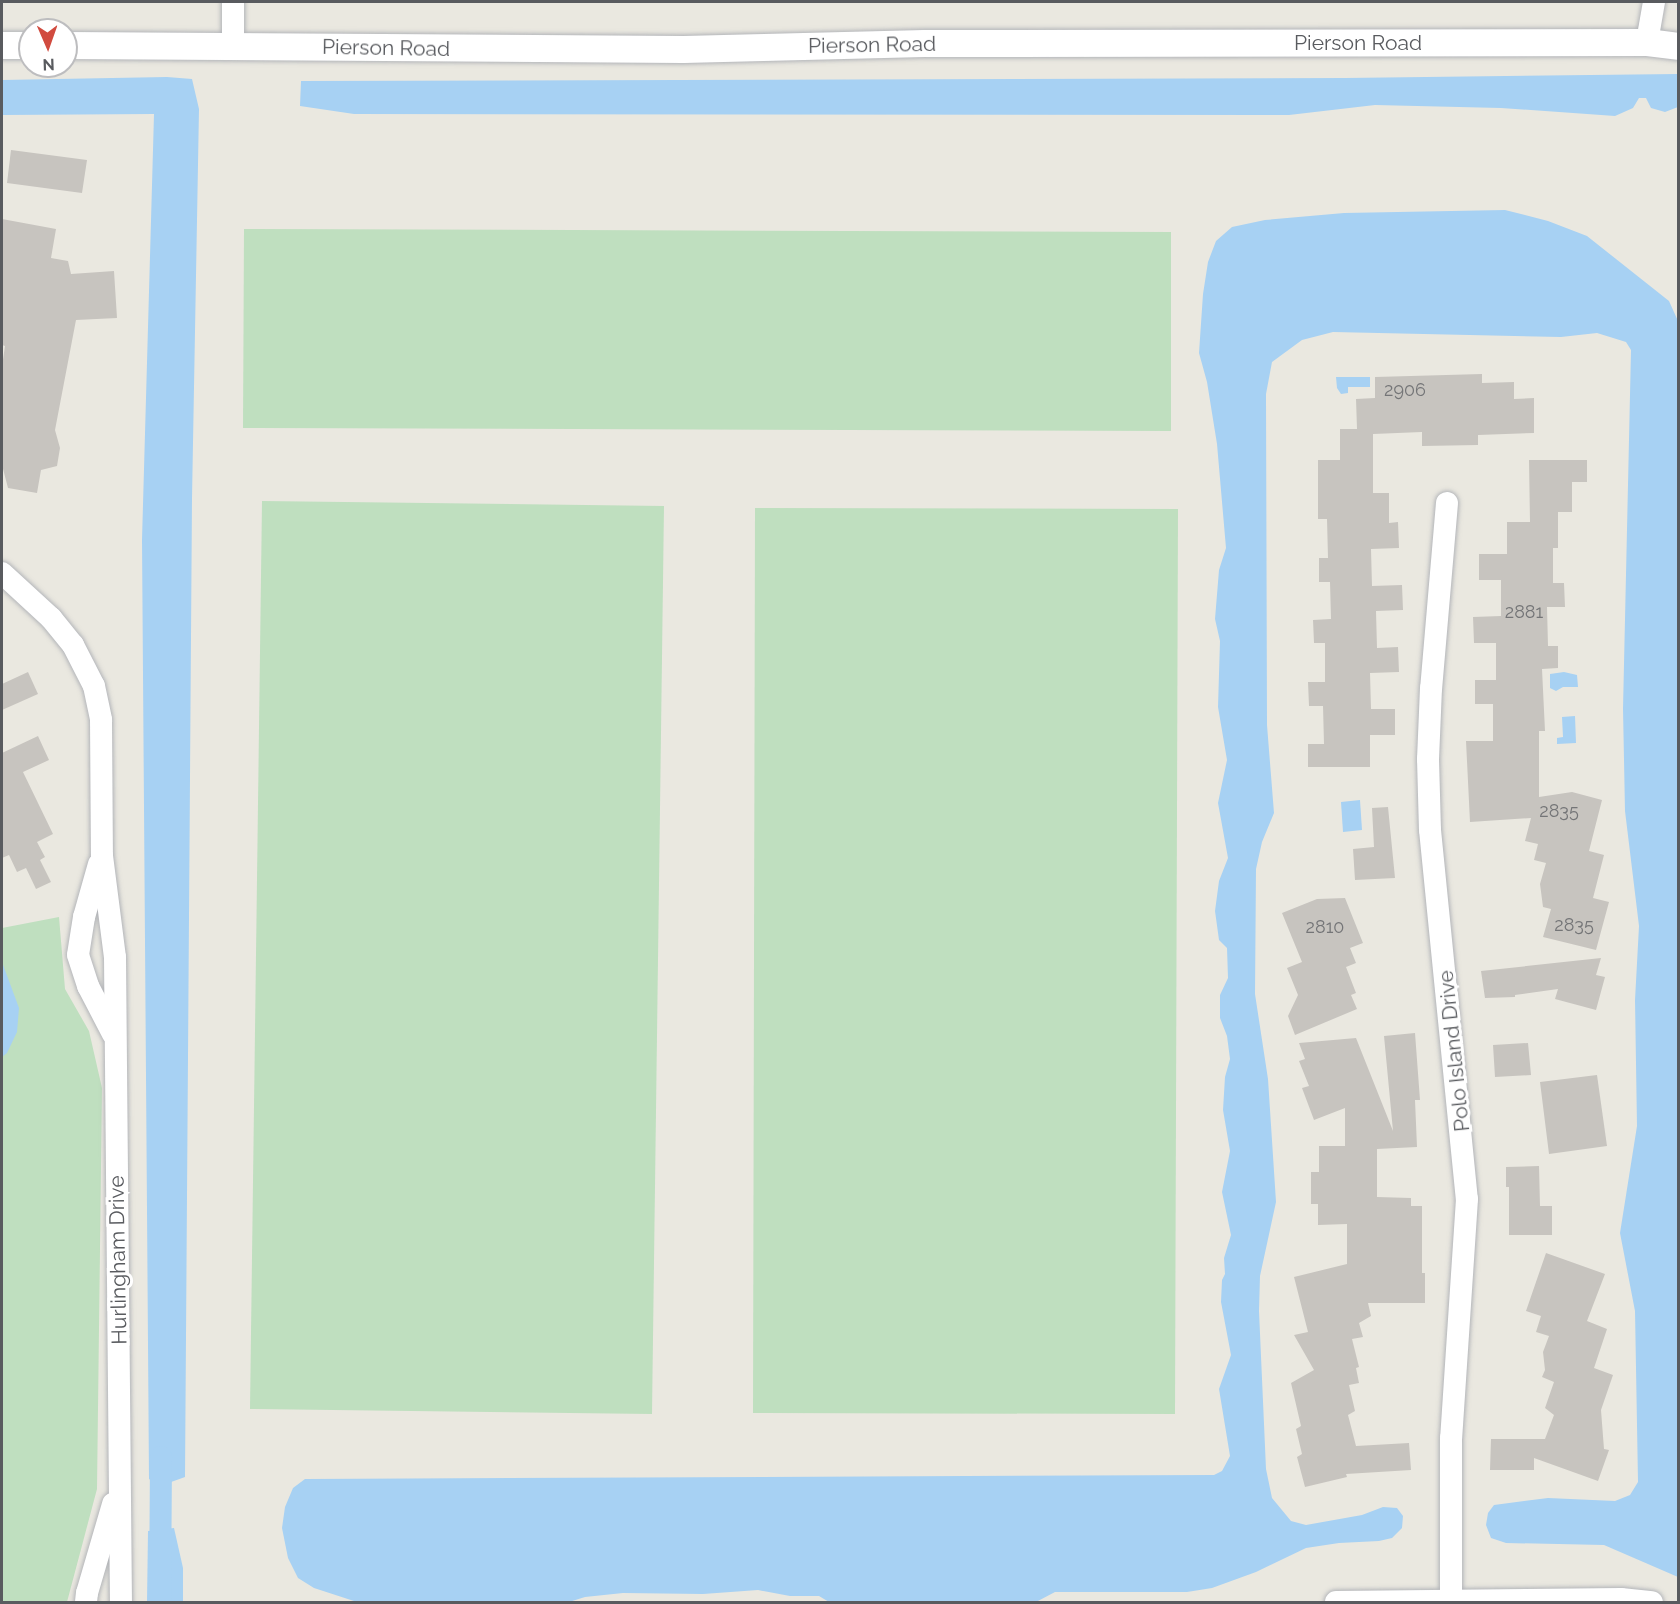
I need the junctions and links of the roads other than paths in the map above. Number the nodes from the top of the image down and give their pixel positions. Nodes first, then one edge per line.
1 (233, 2) edge
2 (1654, 2) edge
3 (1647, 42) junction
4 (233, 44) junction
5 (2, 45) edge
6 (18, 45) edge
7 (78, 45) edge
8 (1678, 46) edge
9 (1447, 503) dead end
10 (2, 573) edge
11 (102, 856) junction
12 (115, 1038) junction
13 (120, 1482) junction
14 (1451, 1599) junction
15 (86, 1602) edge
16 (122, 1602) edge
17 (1336, 1602) edge
18 (1652, 1602) edge

1 - 4 street
2 - 3 street
3 - 4 street, Pierson Road
3 - 8 street, Pierson Road
4 - 7 street, Pierson Road
5 - 6 street
9 - 14 street, Polo Island Drive
10 - 11 street, Hurlingham Drive
11 - 12 street, Hurlingham Drive
11 - 12 street, Hurlingham Drive
12 - 13 street, Hurlingham Drive
13 - 15 street, Hurlingham Drive
13 - 16 street, Hurlingham Drive
14 - 17 street
14 - 18 street

